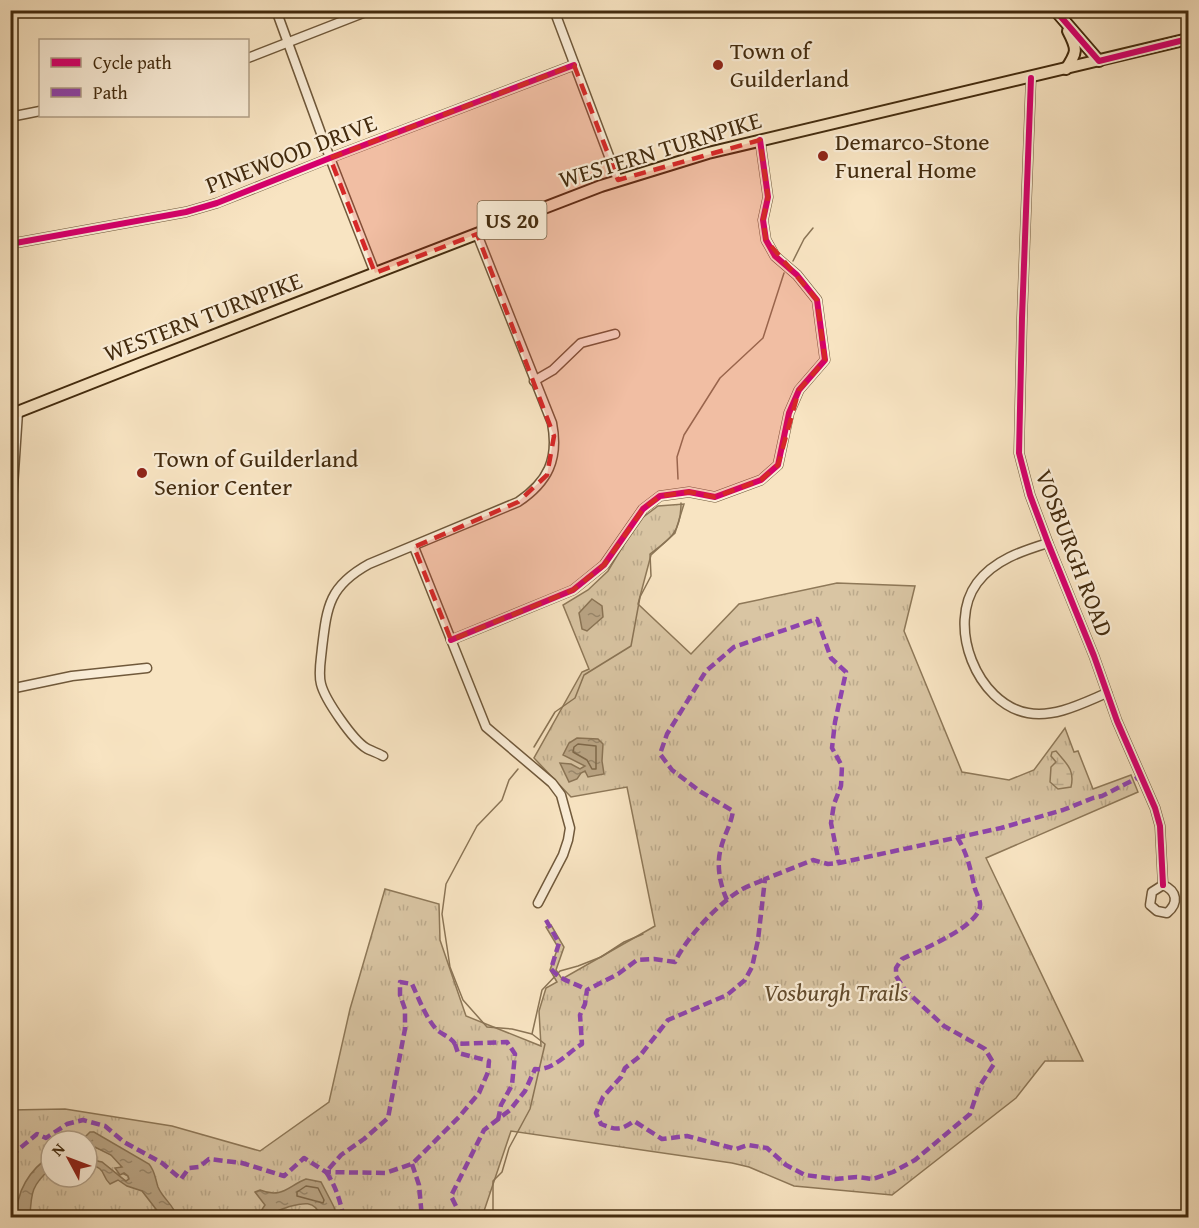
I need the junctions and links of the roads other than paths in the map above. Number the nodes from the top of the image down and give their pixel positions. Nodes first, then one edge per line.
1 (276, 10) edge
2 (371, 10) edge
3 (554, 10) edge
4 (1058, 14) edge
5 (1188, 39) edge
6 (288, 43) junction
7 (249, 58) edge
8 (1100, 61) junction
9 (574, 65) junction
10 (1066, 69) junction
11 (1031, 78) junction
12 (39, 111) edge
13 (10, 117) edge
14 (760, 140) junction
15 (330, 158) junction
16 (618, 180) junction
17 (477, 234) junction
18 (10, 244) edge
19 (375, 273) junction
20 (615, 334) dead end
21 (534, 381) junction
22 (14, 414) edge
23 (10, 532) edge
24 (1048, 543) junction
25 (414, 547) junction
26 (451, 640) junction
27 (147, 668) dead end
28 (10, 689) edge
29 (1107, 693) junction
30 (383, 756) dead end
31 (1163, 885) dead end
32 (538, 903) dead end

1 - 6 street
2 - 6 street
3 - 9 street
4 - 8 main road
4 - 10 main road
5 - 8 main road, US 20
6 - 7 street
6 - 15 street
8 - 10 main road, US 20
9 - 15 street, PINEWOOD DRIVE
9 - 16 street
10 - 11 main road, US 20
11 - 14 main road, WESTERN TURNPIKE / US 20
11 - 24 street, VOSBURGH ROAD
12 - 13 street
14 - 16 main road, WESTERN TURNPIKE / US 20
14 - 26 street
15 - 18 street, PINEWOOD DRIVE
15 - 19 street
16 - 17 main road, WESTERN TURNPIKE / US 20
17 - 19 main road, WESTERN TURNPIKE / US 20
17 - 21 street
19 - 22 main road, WESTERN TURNPIKE / US 20
20 - 21 street
21 - 25 street
22 - 23 street
24 - 29 street, VOSBURGH ROAD
24 - 29 street
25 - 26 street
25 - 30 street
26 - 32 street
27 - 28 street
29 - 31 street, VOSBURGH ROAD

